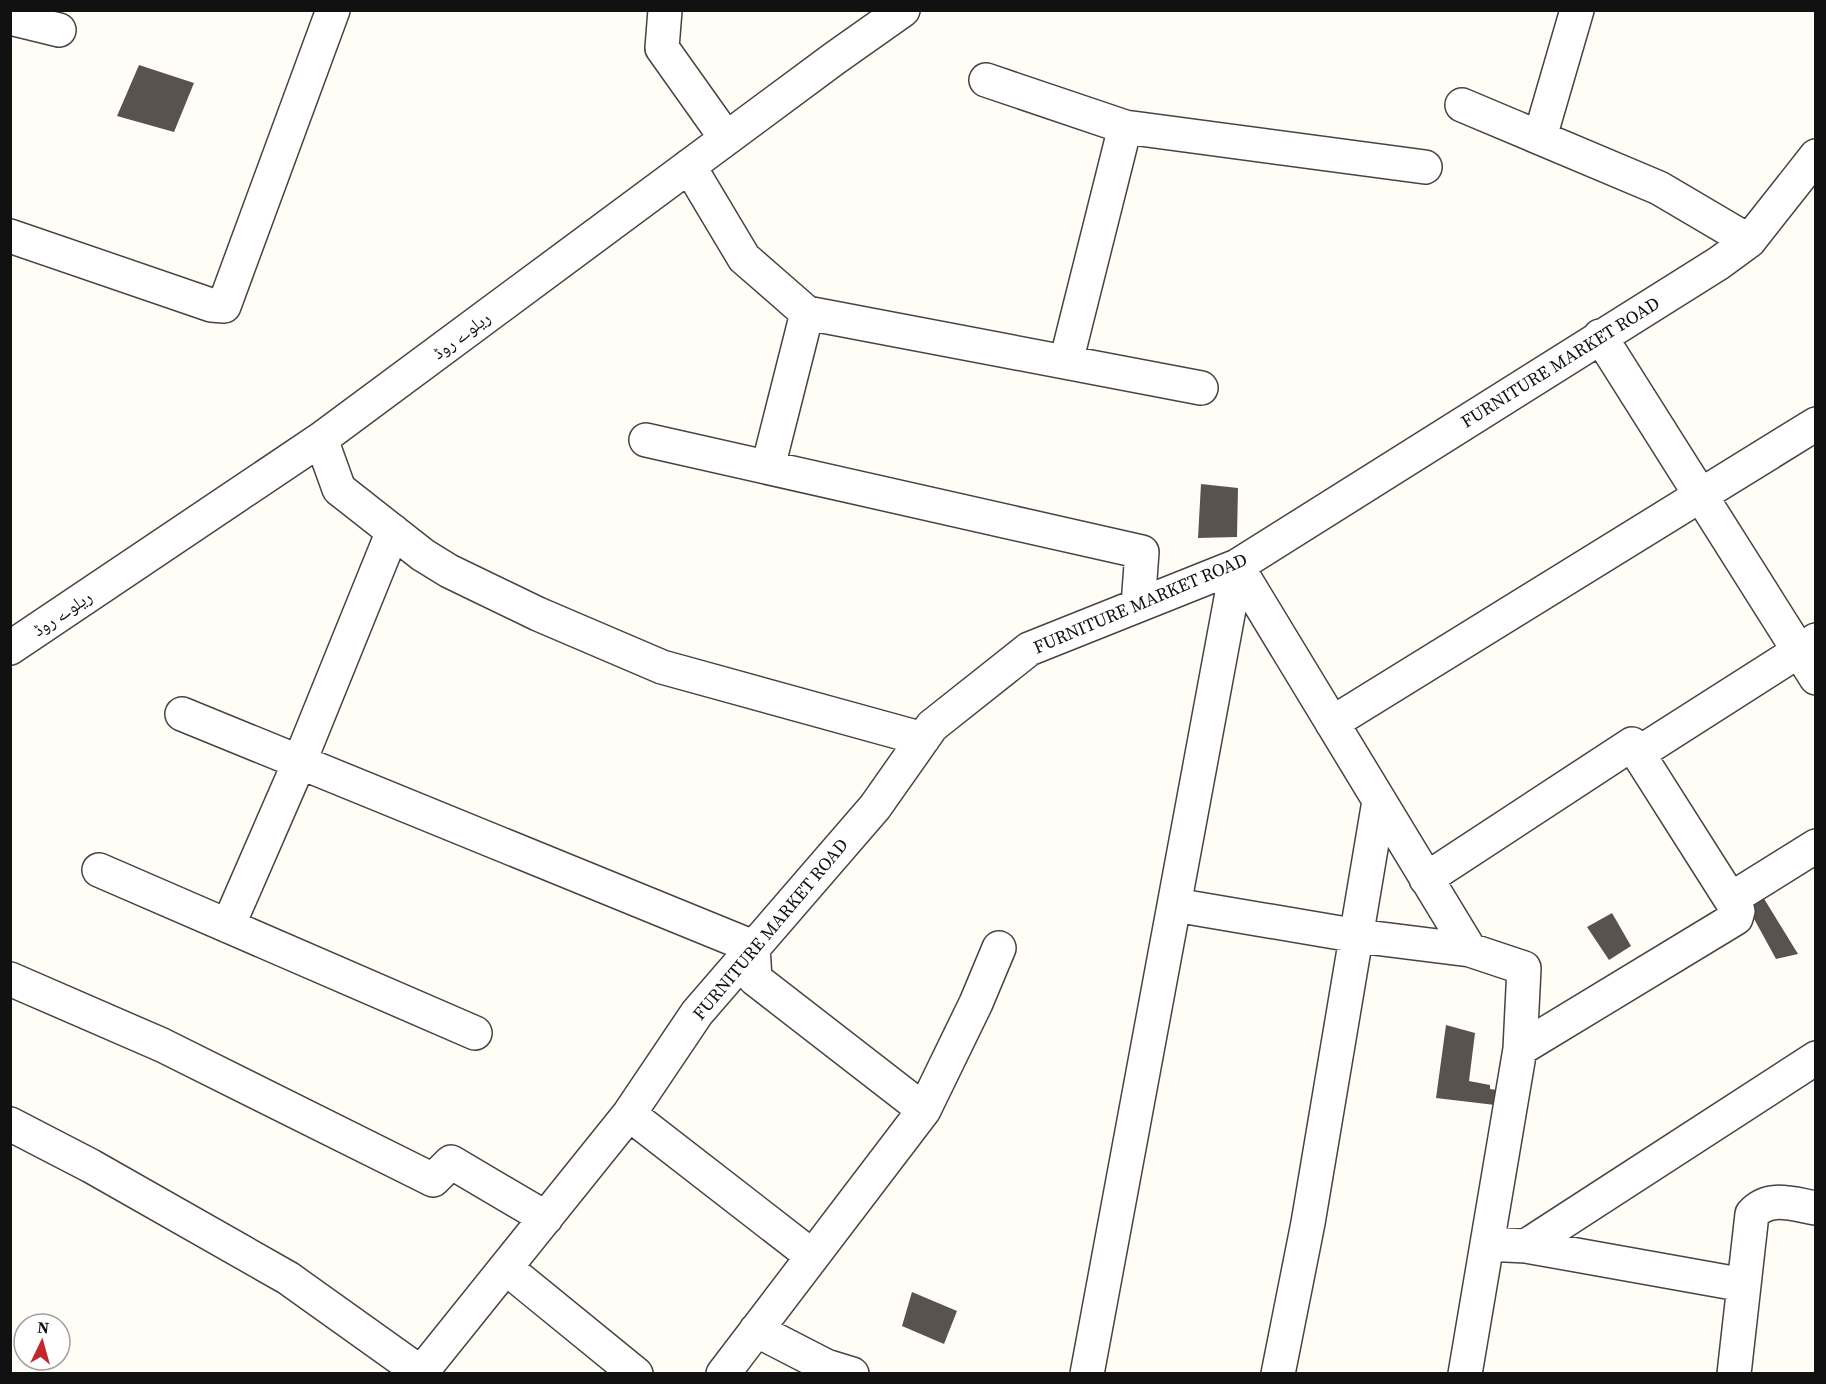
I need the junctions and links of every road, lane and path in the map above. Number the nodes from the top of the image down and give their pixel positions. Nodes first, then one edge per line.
1 (333, 10) edge
2 (665, 10) edge
3 (903, 10) edge
4 (1577, 10) edge
5 (10, 18) edge
6 (59, 30) dead end
7 (986, 80) dead end
8 (1462, 105) dead end
9 (1125, 127) junction
10 (1540, 137) junction
11 (726, 138) junction
12 (1815, 156) edge
13 (689, 166) junction
14 (1425, 167) dead end
15 (10, 236) edge
16 (1749, 241) junction
17 (807, 313) junction
18 (1600, 336) junction
19 (1066, 362) junction
20 (1201, 388) dead end
21 (1815, 424) edge
22 (321, 439) junction
23 (646, 440) dead end
24 (768, 467) junction
25 (1701, 495) junction
26 (393, 531) junction
27 (1237, 566) junction
28 (1138, 605) junction
29 (1807, 645) edge
30 (10, 648) edge
31 (1815, 678) edge
32 (182, 714) dead end
33 (1332, 723) junction
34 (923, 739) junction
35 (1639, 753) junction
36 (299, 763) junction
37 (1379, 801) junction
38 (1815, 846) edge
39 (99, 870) dead end
40 (1426, 879) junction
41 (1731, 899) junction
42 (1175, 905) junction
43 (228, 926) junction
44 (1358, 936) junction
45 (753, 947) junction
46 (999, 948) dead end
47 (1470, 950) junction
48 (10, 979) edge
49 (475, 1033) dead end
50 (1520, 1049) junction
51 (1815, 1058) edge
52 (924, 1110) junction
53 (629, 1114) junction
54 (10, 1124) edge
55 (1815, 1208) edge
56 (546, 1218) junction
57 (1487, 1244) junction
58 (1526, 1246) junction
59 (812, 1256) junction
60 (506, 1268) junction
61 (1744, 1285) junction
62 (756, 1330) junction
63 (420, 1373) edge
64 (636, 1374) edge
65 (723, 1374) edge
66 (852, 1374) edge
67 (1087, 1374) edge
68 (1278, 1374) edge
69 (1465, 1374) edge
70 (1734, 1374) edge

1 - 15 street
2 - 11 street
3 - 11 street, ریلوے روڈ
4 - 10 street
5 - 6 street
7 - 9 street
8 - 10 street
9 - 14 street
9 - 19 street
10 - 16 street
11 - 13 street, ریلوے روڈ
12 - 16 street, FURNITURE MARKET ROAD
13 - 17 street
13 - 22 street, ریلوے روڈ
16 - 18 street, FURNITURE MARKET ROAD
17 - 19 street
17 - 24 street
18 - 25 street
18 - 27 street, FURNITURE MARKET ROAD
19 - 20 street
21 - 25 street
22 - 26 street
22 - 30 street, ریلوے روڈ
23 - 24 street
24 - 28 street
25 - 29 street
25 - 33 street
26 - 34 street
26 - 36 street
27 - 28 street, FURNITURE MARKET ROAD
27 - 33 street
27 - 42 street
28 - 34 street, FURNITURE MARKET ROAD
29 - 31 street
29 - 35 street
32 - 36 street
33 - 37 street
34 - 45 street, FURNITURE MARKET ROAD
35 - 40 street
35 - 41 street
36 - 43 street
36 - 45 street
37 - 40 street
37 - 44 street
38 - 41 street
39 - 43 street
40 - 47 street
41 - 50 street
42 - 44 street
42 - 67 street
43 - 49 street
44 - 47 street
44 - 68 street
45 - 52 street
45 - 53 street, FURNITURE MARKET ROAD
46 - 52 street
47 - 50 street
48 - 56 street
50 - 57 street
51 - 58 street
52 - 59 street
53 - 56 street, FURNITURE MARKET ROAD
53 - 59 street
54 - 63 street
55 - 61 street
56 - 60 street, FURNITURE MARKET ROAD
57 - 58 street
57 - 69 street
58 - 61 street
59 - 62 street
60 - 63 street, FURNITURE MARKET ROAD
60 - 64 street
61 - 70 street
62 - 65 street
62 - 66 street

